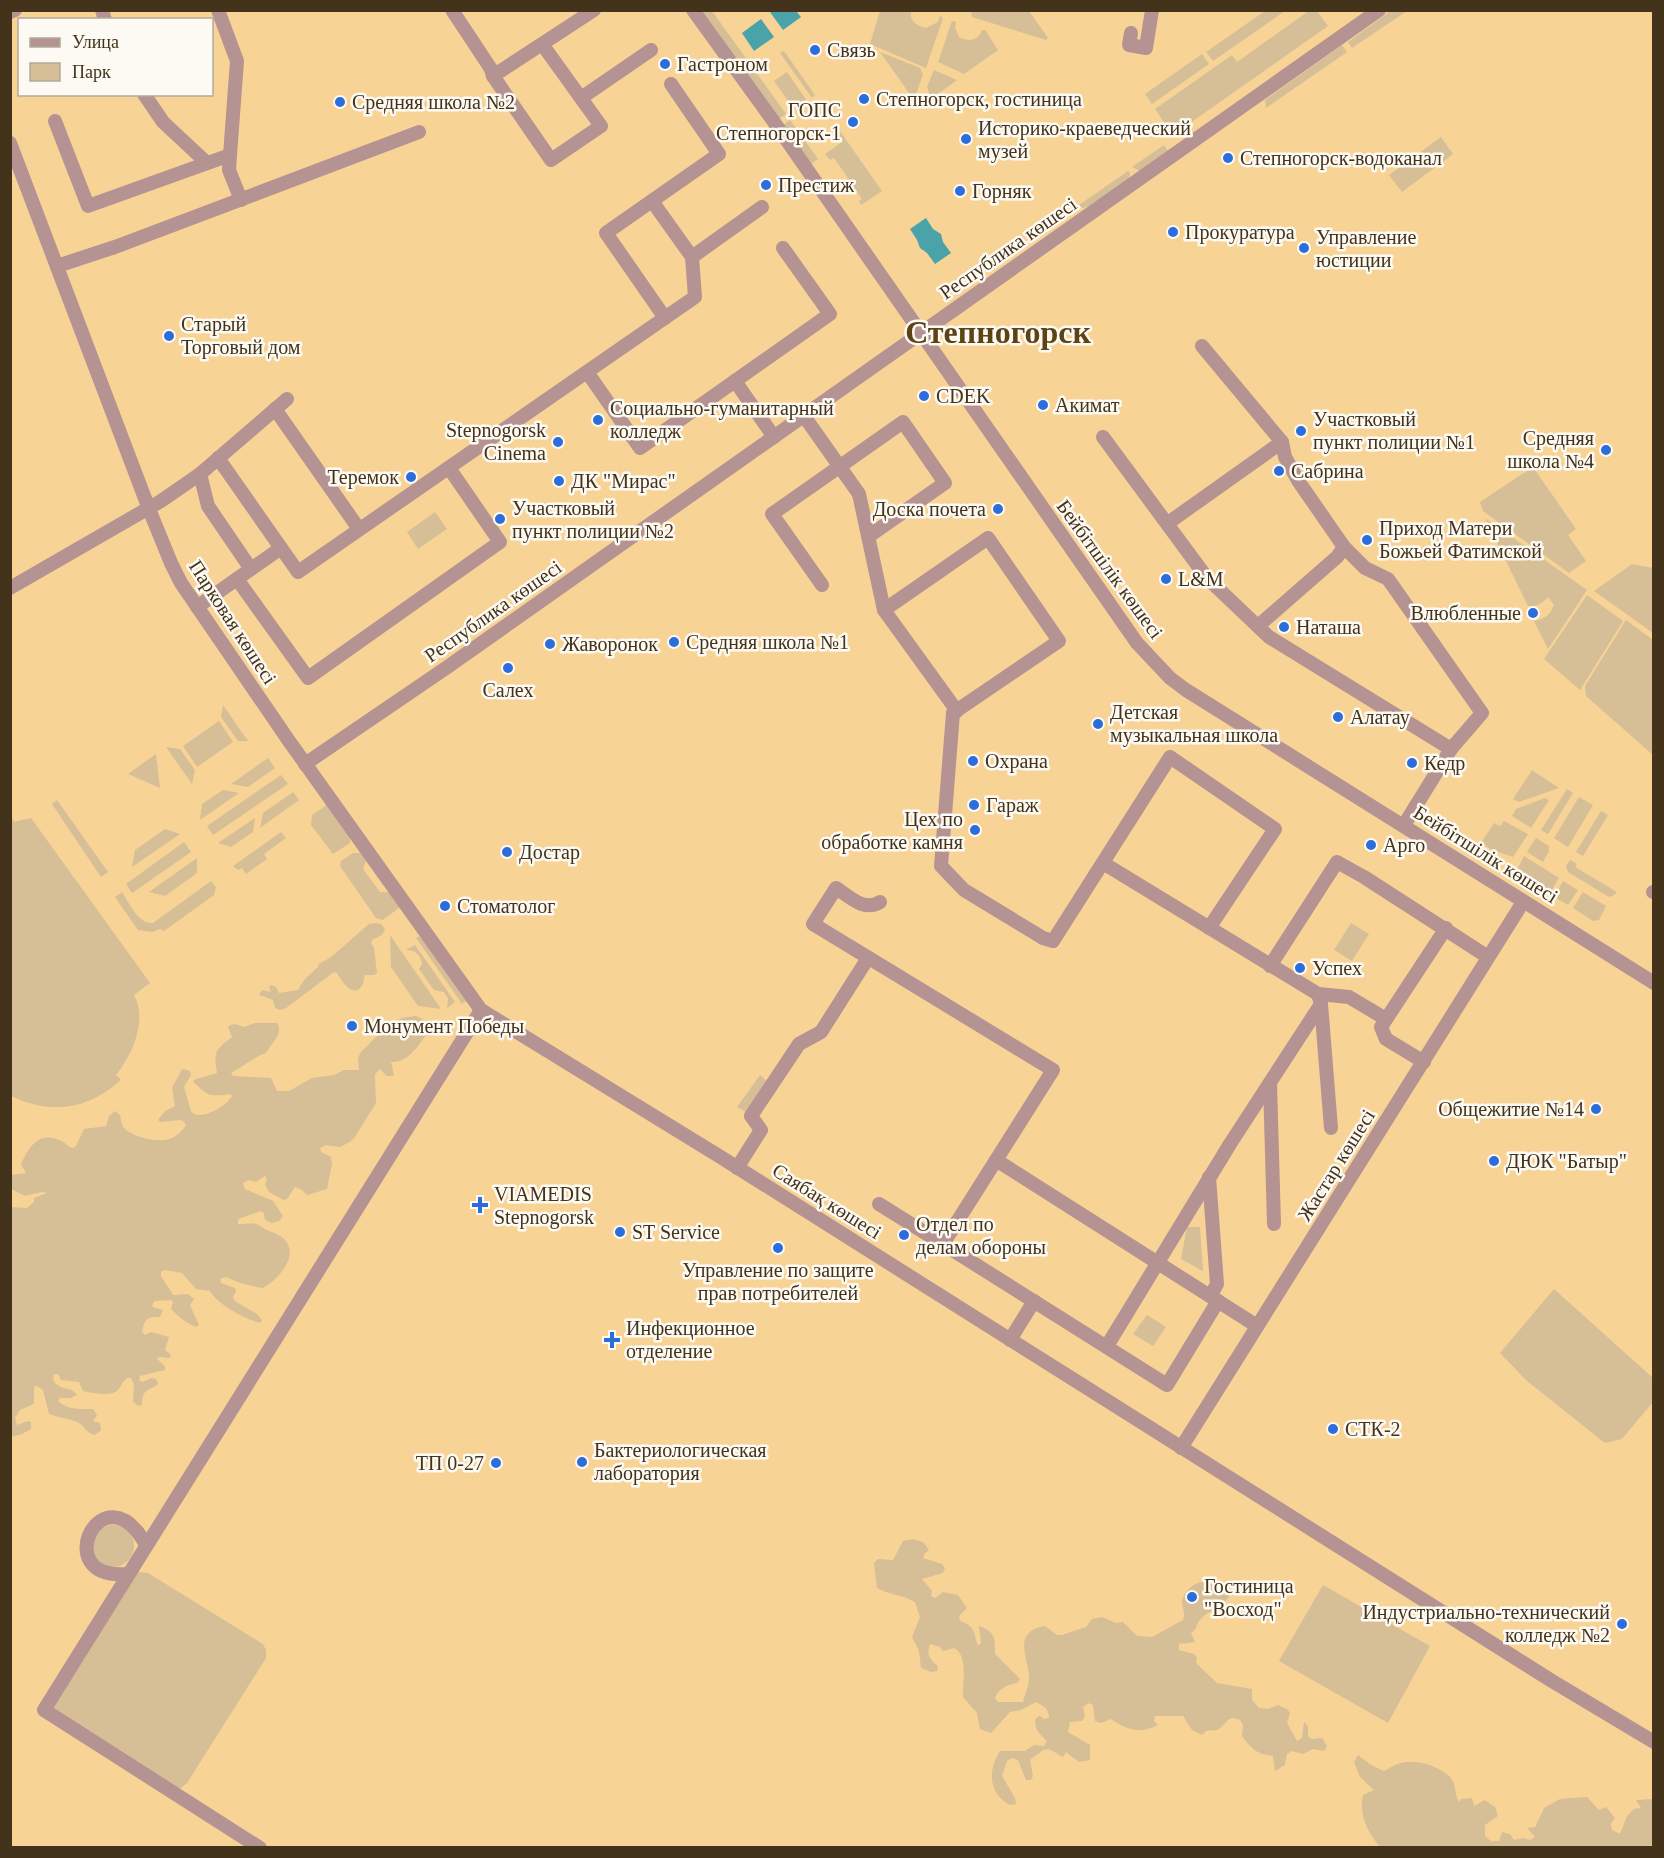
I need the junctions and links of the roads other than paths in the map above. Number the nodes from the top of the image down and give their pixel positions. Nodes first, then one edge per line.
1 (218, 10) edge
2 (452, 10) edge
3 (594, 10) edge
4 (693, 10) edge
5 (1152, 10) edge
6 (1379, 10) edge
7 (1131, 33) dead end
8 (542, 44) junction
9 (651, 50) dead end
10 (493, 76) junction
11 (671, 84) dead end
12 (145, 96) edge
13 (581, 98) junction
14 (55, 121) dead end
15 (419, 132) dead end
16 (10, 143) edge
17 (230, 155) junction
18 (207, 163) junction
19 (241, 200) junction
20 (652, 201) junction
21 (762, 207) dead end
22 (783, 248) dead end
23 (692, 257) junction
24 (57, 266) junction
25 (665, 318) junction
26 (921, 334) junction
27 (1202, 346) dead end
28 (588, 372) junction
29 (735, 381) junction
30 (286, 399) dead end
31 (275, 410) junction
32 (804, 416) junction
33 (774, 437) junction
34 (1103, 437) dead end
35 (1282, 442) junction
36 (218, 458) junction
37 (839, 466) junction
38 (449, 468) junction
39 (200, 474) junction
40 (149, 509) junction
41 (1168, 524) junction
42 (359, 529) junction
43 (869, 536) junction
44 (1344, 547) junction
45 (281, 548) junction
46 (251, 569) junction
47 (237, 579) junction
48 (822, 585) dead end
49 (10, 588) edge
50 (197, 607) junction
51 (885, 610) junction
52 (1258, 626) junction
53 (957, 711) junction
54 (1451, 749) junction
55 (305, 764) junction
56 (1404, 825) junction
57 (1103, 863) junction
58 (880, 902) dead end
59 (1523, 902) junction
60 (1209, 928) junction
61 (1446, 928) junction
62 (1488, 957) junction
63 (868, 958) junction
64 (1270, 966) junction
65 (1653, 983) edge
66 (1320, 999) junction
67 (481, 1010) junction
68 (1386, 1019) junction
69 (1424, 1062) junction
70 (1270, 1083) junction
71 (1331, 1128) dead end
72 (996, 1160) junction
73 (737, 1168) junction
74 (1209, 1177) junction
75 (879, 1204) dead end
76 (1274, 1224) dead end
77 (943, 1244) junction
78 (1158, 1263) junction
79 (1215, 1298) junction
80 (1034, 1301) junction
81 (1257, 1326) junction
82 (1010, 1340) junction
83 (1107, 1346) junction
84 (1181, 1448) junction
85 (146, 1545) junction
86 (127, 1574) junction
87 (1653, 1742) edge
88 (260, 1848) edge

1 - 17 street
2 - 10 street
3 - 8 street
4 - 26 street, Бейбітшілік көшесі
5 - 7 street
6 - 26 street, Республика көшесі
8 - 10 street
8 - 13 street
9 - 13 street
10 - 13 street
11 - 20 street
12 - 18 street
14 - 18 street
15 - 19 street
16 - 24 street, Парковая көшесі
17 - 18 street
17 - 19 street
19 - 24 street
20 - 23 street
20 - 25 street
21 - 23 street
22 - 29 street
23 - 25 street
24 - 40 street, Парковая көшесі
25 - 28 street
26 - 32 street, Республика көшесі
26 - 56 street, Бейбітшілік көшесі
27 - 35 street
28 - 29 street
28 - 38 street
29 - 33 street
30 - 31 street
31 - 36 street
31 - 42 street
32 - 33 street, Республика көшесі
32 - 37 street
33 - 55 street, Республика көшесі
34 - 41 street
35 - 41 street
35 - 44 street
36 - 39 street
36 - 45 street
37 - 43 street
37 - 43 street
37 - 48 street
38 - 42 street
38 - 47 street
39 - 40 street
39 - 46 street
40 - 49 street
40 - 50 street, Парковая көшесі
41 - 52 street
42 - 45 street
43 - 51 street
44 - 52 street
44 - 54 street
45 - 46 street
46 - 47 street
47 - 50 street
50 - 55 street, Парковая көшесі
51 - 53 street
51 - 53 street
52 - 54 street
53 - 57 street
54 - 56 street
55 - 67 street, Парковая көшесі
56 - 59 street, Бейбітшілік көшесі
57 - 60 street
57 - 60 street
58 - 63 street
59 - 62 street, Жастар көшесі
59 - 65 street, Бейбітшілік көшесі
60 - 64 street
61 - 62 street
61 - 64 street
61 - 68 street
62 - 69 street, Жастар көшесі
63 - 72 street
63 - 73 street
64 - 66 street
66 - 68 street
66 - 70 street
66 - 71 street
67 - 73 street, Саябақ көшесі
67 - 85 street
68 - 69 street
69 - 81 street, Жастар көшесі
70 - 74 street
70 - 76 street
72 - 77 street
72 - 78 street
73 - 82 street, Саябақ көшесі
74 - 78 street
74 - 79 street
75 - 77 street
77 - 80 street
78 - 79 street
78 - 83 street
79 - 81 street
79 - 83 street
80 - 82 street
80 - 83 street
81 - 84 street, Жастар көшесі
82 - 84 street, Саябақ көшесі
84 - 87 street, Саябақ көшесі
85 - 86 street
85 - 86 street
86 - 88 street

